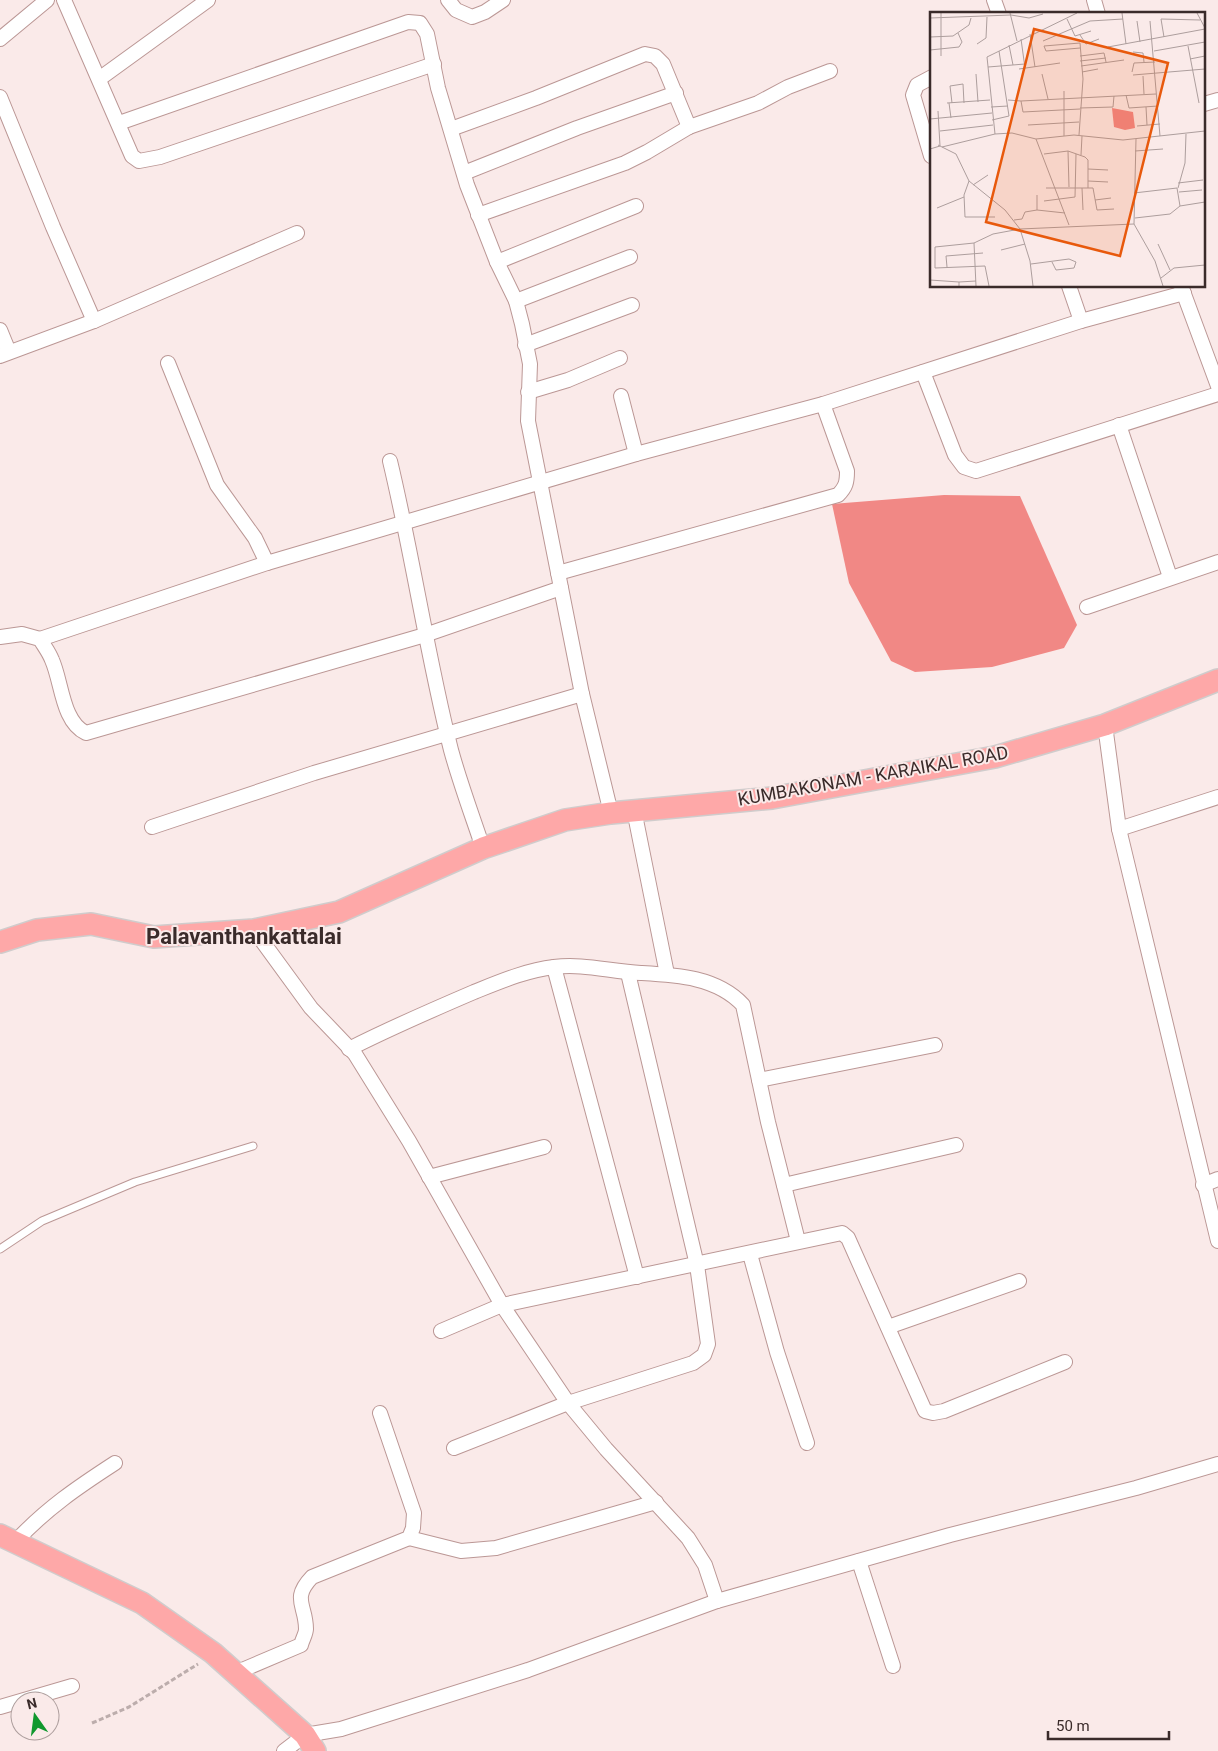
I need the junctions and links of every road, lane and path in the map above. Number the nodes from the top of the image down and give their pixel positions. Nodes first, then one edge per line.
1 (47, 0) edge
2 (64, 0) edge
3 (208, 0) edge
4 (448, 0) edge
5 (503, 0) edge
6 (994, 0) edge
7 (998, 12) edge
8 (0, 39) edge
9 (434, 64) junction
10 (830, 71) dead end
11 (930, 77) edge
12 (99, 79) junction
13 (676, 93) junction
14 (0, 97) edge
15 (119, 123) junction
16 (689, 128) junction
17 (451, 129) junction
18 (930, 153) edge
19 (464, 173) junction
20 (636, 206) dead end
21 (478, 215) junction
22 (297, 233) dead end
23 (630, 256) dead end
24 (497, 262) junction
25 (1070, 288) edge
26 (1182, 290) edge
27 (516, 301) junction
28 (632, 306) dead end
29 (94, 321) junction
30 (1081, 321) junction
31 (0, 330) edge
32 (525, 346) junction
33 (4, 354) edge
34 (620, 358) dead end
35 (168, 363) dead end
36 (923, 372) junction
37 (1218, 386) edge
38 (528, 392) junction
39 (1218, 394) edge
40 (621, 396) dead end
41 (823, 404) junction
42 (1119, 425) junction
43 (636, 454) junction
44 (390, 461) dead end
45 (540, 482) junction
46 (405, 523) junction
47 (1218, 562) edge
48 (267, 564) junction
49 (558, 573) junction
50 (1170, 577) junction
51 (561, 588) junction
52 (1087, 607) dead end
53 (425, 635) junction
54 (0, 637) edge
55 (40, 639) junction
56 (1218, 680) edge
57 (582, 694) junction
58 (1105, 725) junction
59 (447, 732) junction
60 (1218, 797) edge
61 (634, 810) junction
62 (611, 813) junction
63 (152, 827) dead end
64 (1118, 829) junction
65 (483, 848) junction
66 (254, 930) junction
67 (0, 942) edge
68 (554, 967) junction
69 (628, 973) junction
70 (667, 974) junction
71 (935, 1045) dead end
72 (349, 1049) junction
73 (759, 1080) junction
74 (956, 1145) dead end
75 (253, 1146) dead end
76 (544, 1147) dead end
77 (429, 1177) junction
78 (1218, 1179) edge
79 (784, 1185) junction
80 (1203, 1185) junction
81 (798, 1241) junction
82 (1218, 1241) edge
83 (0, 1249) edge
84 (750, 1254) junction
85 (697, 1265) junction
86 (637, 1277) junction
87 (1019, 1281) dead end
88 (502, 1305) junction
89 (888, 1327) junction
90 (441, 1331) dead end
91 (1064, 1362) dead end
92 (568, 1403) junction
93 (380, 1413) dead end
94 (807, 1443) dead end
95 (454, 1448) dead end
96 (116, 1463) dead end
97 (1218, 1464) edge
98 (656, 1502) junction
99 (8, 1538) edge
100 (409, 1538) junction
101 (859, 1560) junction
102 (717, 1601) junction
103 (214, 1653) junction
104 (893, 1666) dead end
105 (235, 1673) junction
106 (72, 1686) dead end
107 (0, 1707) edge
108 (92, 1723) dead end
109 (310, 1743) edge
110 (284, 1751) edge

1 - 8 street
2 - 12 street
3 - 12 street
4 - 5 street
6 - 7 street
9 - 15 street
9 - 15 street
9 - 17 street
10 - 16 street
11 - 18 street
12 - 15 street
13 - 16 street
13 - 17 street
13 - 19 street
14 - 29 street
16 - 21 street
17 - 19 street
19 - 21 street
20 - 24 street
21 - 24 street
22 - 29 street
23 - 27 street
24 - 27 street
25 - 30 street
26 - 30 street
26 - 37 street
27 - 32 street
28 - 32 street
29 - 33 street
30 - 36 street
31 - 33 street
32 - 38 street
34 - 38 street
35 - 48 street
36 - 41 street
36 - 42 street
38 - 45 street
39 - 42 street
40 - 43 street
41 - 43 street
41 - 49 street
42 - 50 street
43 - 45 street
44 - 46 street
45 - 46 street
45 - 49 street
46 - 48 street
46 - 53 street
47 - 50 street
48 - 55 street
49 - 51 street
50 - 52 street
51 - 53 street
51 - 57 street
53 - 55 street
53 - 59 street
54 - 55 street
56 - 58 main road, KUMBAKONAM - KARAIKAL ROAD
57 - 59 street
57 - 62 street
58 - 61 main road, KUMBAKONAM - KARAIKAL ROAD
58 - 64 street
59 - 63 street
59 - 65 street
60 - 64 street
61 - 62 main road, KUMBAKONAM - KARAIKAL ROAD
61 - 70 street
62 - 65 main road, KUMBAKONAM - KARAIKAL ROAD
64 - 80 street
65 - 66 main road, KUMBAKONAM - KARAIKAL ROAD
66 - 67 main road, KUMBAKONAM - KARAIKAL ROAD
66 - 72 street
68 - 69 street
68 - 72 street
68 - 86 street
69 - 70 street
69 - 85 street
70 - 73 street
71 - 73 street
72 - 77 street
73 - 79 street
74 - 79 street
75 - 83 lane
76 - 77 street
77 - 88 street
78 - 80 street
79 - 81 street
80 - 82 street
81 - 84 street
81 - 89 street
84 - 85 street
84 - 94 street
85 - 86 street
85 - 92 street
86 - 88 street
87 - 89 street
88 - 90 street
88 - 92 street
89 - 91 street
92 - 95 street
92 - 98 street
93 - 100 street
96 - 99 street
97 - 101 street
98 - 100 street
98 - 102 street
99 - 103 main road
100 - 105 street
101 - 102 street
101 - 104 street
102 - 109 street
103 - 105 main road
103 - 108 path
105 - 109 main road
106 - 107 street
109 - 110 street

